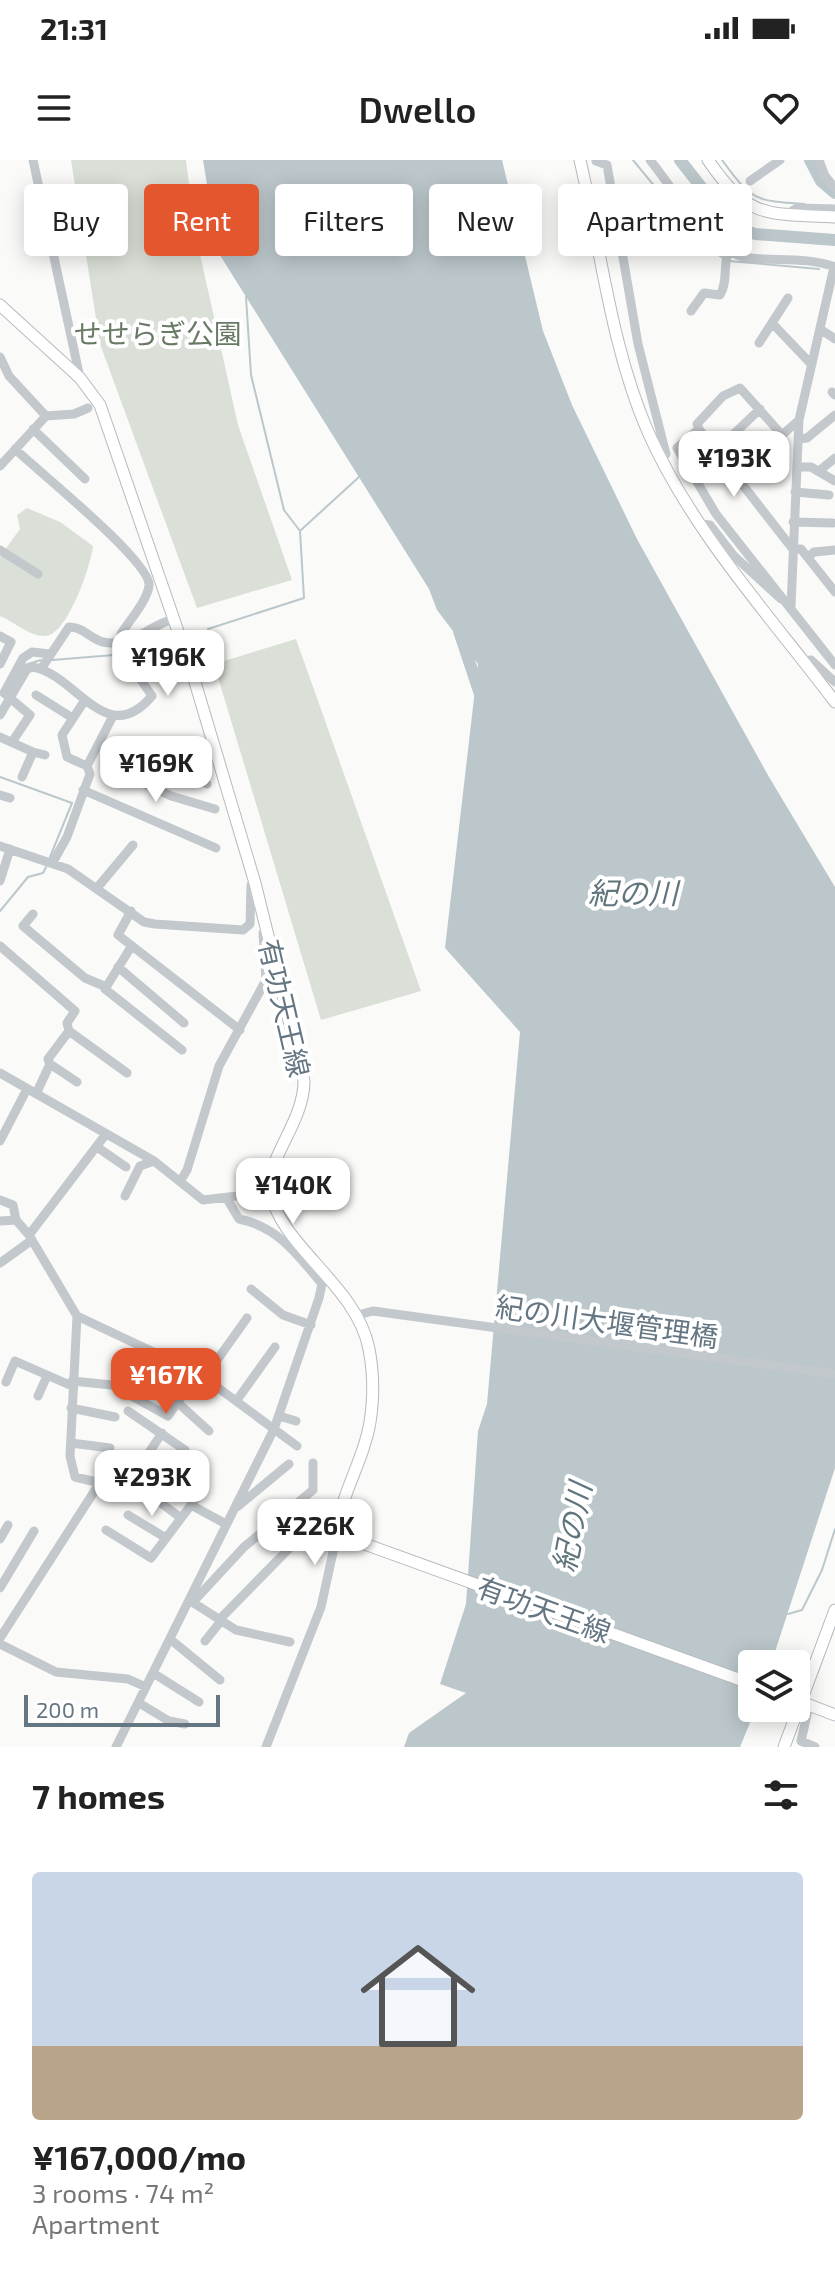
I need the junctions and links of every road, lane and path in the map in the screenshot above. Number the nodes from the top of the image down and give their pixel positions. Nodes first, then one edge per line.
1 (33, 160) edge
2 (650, 160) edge
3 (708, 160) edge
4 (780, 160) edge
5 (819, 160) edge
6 (596, 161) edge
7 (581, 164) edge
8 (750, 181) dead end
9 (835, 188) edge
10 (835, 209) edge
11 (787, 214) junction
12 (835, 217) edge
13 (726, 257) junction
14 (834, 267) edge
15 (788, 298) dead end
16 (0, 305) edge
17 (691, 311) dead end
18 (772, 323) junction
19 (820, 329) junction
20 (835, 339) edge
21 (759, 343) dead end
22 (0, 357) edge
23 (812, 365) junction
24 (80, 378) junction
25 (88, 408) dead end
26 (760, 409) junction
27 (835, 415) edge
28 (46, 416) junction
29 (799, 420) junction
30 (33, 429) junction
31 (699, 429) junction
32 (782, 435) junction
33 (798, 439) junction
34 (15, 449) junction
35 (718, 449) junction
36 (835, 458) edge
37 (661, 459) junction
38 (0, 466) edge
39 (797, 467) junction
40 (819, 471) junction
41 (736, 475) junction
42 (85, 479) dead end
43 (835, 481) edge
44 (795, 492) junction
45 (829, 495) dead end
46 (793, 522) junction
47 (833, 523) dead end
48 (700, 524) junction
49 (792, 548) junction
50 (0, 550) edge
51 (835, 550) edge
52 (808, 557) junction
53 (38, 574) dead end
54 (835, 592) edge
55 (791, 606) junction
56 (174, 619) junction
57 (0, 636) edge
58 (138, 637) junction
59 (121, 641) junction
60 (46, 661) junction
61 (804, 661) junction
62 (0, 664) edge
63 (835, 665) edge
64 (835, 682) edge
65 (6, 694) edge
66 (36, 695) dead end
67 (85, 700) junction
68 (835, 702) edge
69 (0, 715) edge
70 (113, 716) junction
71 (71, 717) junction
72 (0, 737) edge
73 (100, 741) junction
74 (12, 742) junction
75 (116, 750) junction
76 (33, 752) junction
77 (45, 755) dead end
78 (87, 766) junction
79 (22, 777) dead end
80 (207, 784) dead end
81 (83, 790) junction
82 (215, 809) dead end
83 (133, 845) dead end
84 (5, 847) edge
85 (216, 848) dead end
86 (50, 861) junction
87 (0, 881) edge
88 (255, 883) junction
89 (97, 888) junction
90 (131, 911) junction
91 (33, 914) dead end
92 (263, 933) dead end
93 (0, 946) edge
94 (131, 947) junction
95 (118, 967) junction
96 (104, 986) junction
97 (184, 1023) dead end
98 (240, 1030) junction
99 (69, 1031) junction
100 (182, 1050) dead end
101 (50, 1064) junction
102 (0, 1073) edge
103 (127, 1073) dead end
104 (77, 1082) dead end
105 (31, 1092) junction
106 (106, 1134) junction
107 (0, 1141) edge
108 (97, 1147) junction
109 (154, 1161) junction
110 (126, 1167) dead end
111 (181, 1180) junction
112 (271, 1192) junction
113 (125, 1196) dead end
114 (227, 1199) junction
115 (0, 1200) edge
116 (16, 1220) junction
117 (0, 1221) edge
118 (31, 1238) junction
119 (0, 1263) edge
120 (251, 1289) dead end
121 (358, 1315) junction
122 (77, 1316) junction
123 (247, 1318) dead end
124 (311, 1325) junction
125 (275, 1347) dead end
126 (131, 1370) dead end
127 (835, 1374) edge
128 (202, 1375) junction
129 (47, 1376) junction
130 (6, 1382) dead end
131 (72, 1384) junction
132 (38, 1396) dead end
133 (178, 1400) junction
134 (237, 1400) junction
135 (71, 1408) junction
136 (128, 1411) dead end
137 (279, 1416) junction
138 (115, 1417) dead end
139 (296, 1421) dead end
140 (274, 1429) junction
141 (209, 1431) dead end
142 (162, 1433) junction
143 (71, 1443) junction
144 (297, 1446) dead end
145 (110, 1448) dead end
146 (185, 1450) dead end
147 (146, 1457) junction
148 (313, 1463) dead end
149 (289, 1464) dead end
150 (99, 1484) junction
151 (138, 1492) junction
152 (303, 1498) junction
153 (191, 1505) junction
154 (237, 1507) junction
155 (128, 1515) dead end
156 (181, 1518) junction
157 (226, 1524) junction
158 (8, 1525) dead end
159 (106, 1530) dead end
160 (34, 1531) dead end
161 (337, 1534) junction
162 (166, 1538) junction
163 (0, 1539) edge
164 (0, 1588) edge
165 (191, 1601) junction
166 (835, 1610) edge
167 (220, 1620) junction
168 (0, 1638) edge
169 (170, 1639) junction
170 (205, 1641) dead end
171 (290, 1642) dead end
172 (0, 1644) edge
173 (153, 1673) junction
174 (810, 1678) edge
175 (738, 1679) edge
176 (220, 1680) dead end
177 (146, 1687) junction
178 (199, 1702) dead end
179 (139, 1703) junction
180 (810, 1706) edge
181 (835, 1715) edge
182 (794, 1722) edge
183 (801, 1722) edge
184 (185, 1724) dead end
185 (116, 1747) edge
186 (266, 1747) edge
187 (784, 1747) edge
188 (815, 1747) edge

1 - 24 street
2 - 13 street
3 - 11 main road
4 - 8 street
5 - 9 street
6 - 7 street
6 - 37 street
7 - 37 main road
10 - 11 street
11 - 12 main road
13 - 14 street
13 - 17 street
14 - 19 street
15 - 18 street
16 - 24 main road, 有功天王線
18 - 21 street
18 - 23 street
19 - 20 street
19 - 23 street
22 - 28 street
23 - 29 street
24 - 56 main road, 有功天王線
25 - 28 street
26 - 31 street
26 - 32 street
26 - 35 street
27 - 33 street
28 - 30 street
29 - 32 street
29 - 33 street
30 - 34 street
30 - 42 street
31 - 35 street
31 - 55 street
32 - 41 street
33 - 39 street
34 - 38 street
34 - 59 street
35 - 41 street
36 - 40 street
37 - 48 main road
39 - 40 street
39 - 44 street
40 - 43 street
41 - 49 street
44 - 45 street
44 - 46 street
46 - 47 street
46 - 49 street
48 - 55 street
48 - 61 main road
49 - 52 street
49 - 55 street
50 - 53 street
51 - 52 street
52 - 54 street
55 - 63 street
56 - 58 street
56 - 88 main road, 有功天王線
57 - 62 street
58 - 59 street
58 - 70 street
59 - 60 street
60 - 65 street
60 - 65 street
60 - 67 street
61 - 64 street
61 - 68 main road
65 - 69 street
65 - 74 street
66 - 71 street
67 - 70 street
67 - 71 street
70 - 73 street
71 - 78 street
72 - 74 street
73 - 75 street
73 - 78 street
74 - 76 street
75 - 80 street
75 - 82 street
76 - 77 street
76 - 79 street
78 - 81 street
81 - 85 street
81 - 86 street
83 - 89 street
84 - 86 street
84 - 87 street
86 - 89 street
88 - 90 street
88 - 112 main road, 有功天王線
89 - 90 street
90 - 94 street
91 - 96 street
92 - 98 street
93 - 99 street
94 - 95 street
94 - 98 street
95 - 96 street
95 - 97 street
96 - 100 street
98 - 111 street
99 - 101 street
99 - 103 street
101 - 104 street
101 - 105 street
102 - 105 street
105 - 106 street
105 - 107 street
106 - 108 street
106 - 109 street
108 - 110 street
108 - 118 street
109 - 111 street
109 - 113 street
111 - 114 street
112 - 114 street
112 - 121 main road
114 - 124 street
115 - 116 street
116 - 117 street
116 - 118 street
118 - 119 street
118 - 122 street
120 - 124 street
121 - 127 street, 紀の川大堰管理橋
121 - 161 main road
122 - 128 street
122 - 131 street
123 - 128 street
124 - 137 street
125 - 134 street
126 - 133 street
128 - 133 street
128 - 134 street
129 - 130 street
129 - 131 street
129 - 132 street
131 - 133 street
131 - 135 street
133 - 141 street
134 - 140 street
135 - 138 street
135 - 143 street
136 - 142 street
137 - 139 street
137 - 140 street
140 - 144 street
140 - 154 street
142 - 146 street
142 - 147 street
143 - 145 street
143 - 150 street
147 - 151 street
147 - 153 street
148 - 152 street
149 - 154 street
150 - 151 street
150 - 168 street
151 - 156 street
152 - 165 street
152 - 167 street
153 - 156 street
153 - 157 street
154 - 157 street
155 - 162 street
156 - 162 street
157 - 165 street
158 - 163 street
159 - 162 street
160 - 164 street
161 - 175 main road, 有功天王線
161 - 186 street
165 - 167 street
165 - 169 street
166 - 174 main road
167 - 170 street
167 - 171 street
169 - 173 street
169 - 176 street
172 - 177 street
173 - 177 street
173 - 178 street
177 - 179 street
179 - 184 street
179 - 185 street
180 - 181 main road
182 - 187 main road
183 - 188 street

